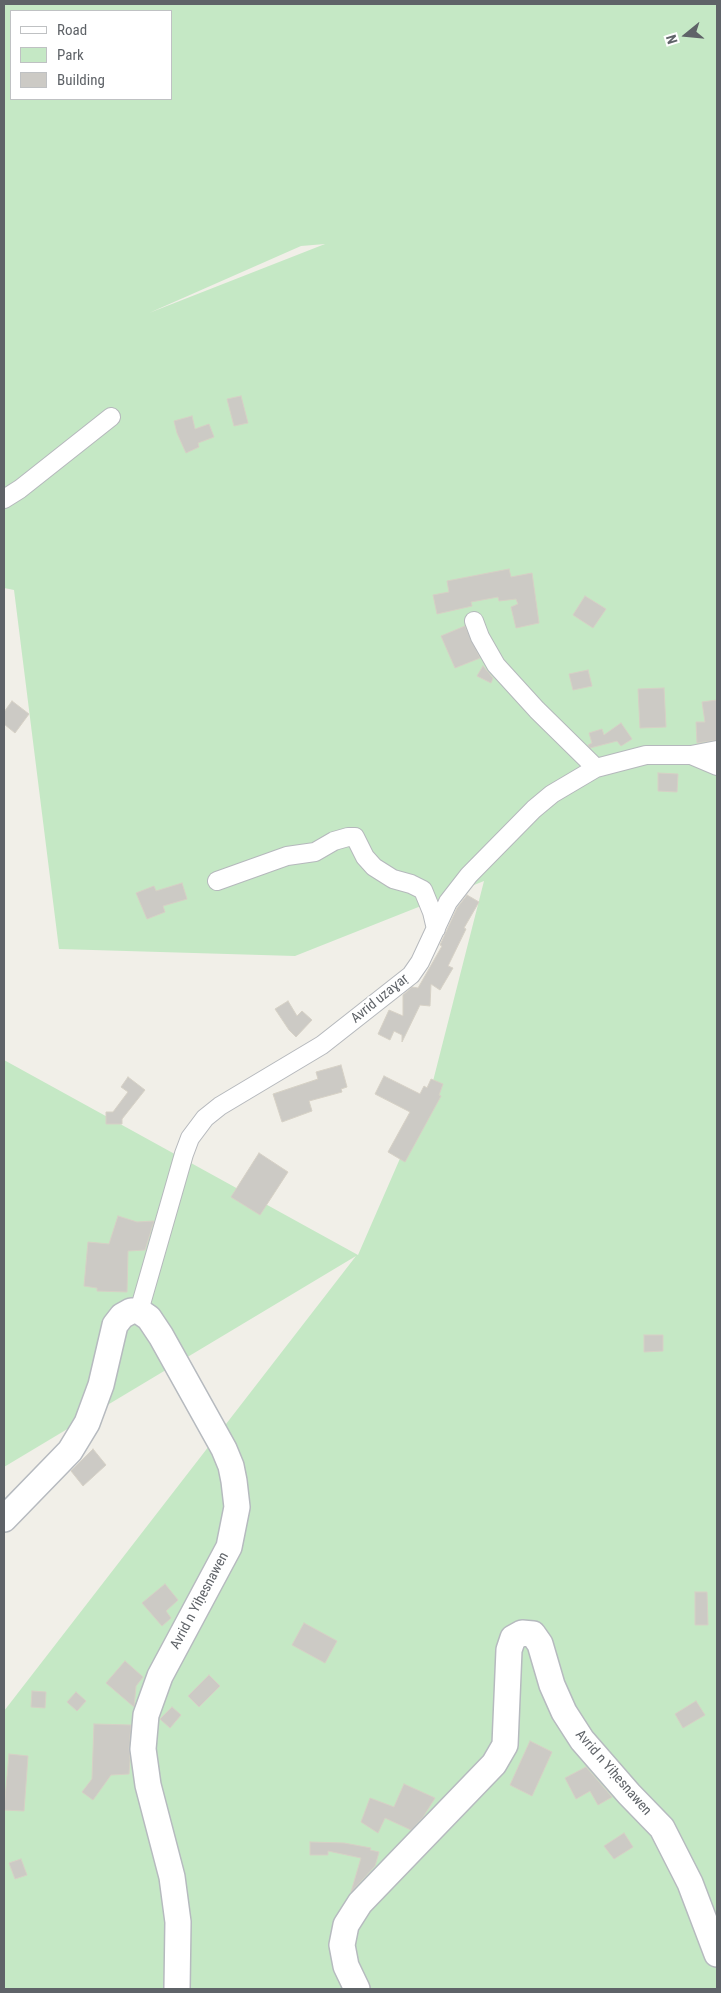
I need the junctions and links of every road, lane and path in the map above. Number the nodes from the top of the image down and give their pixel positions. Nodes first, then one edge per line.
1 (111, 417) dead end
2 (4, 499) edge
3 (474, 621) dead end
4 (717, 750) edge
5 (691, 755) junction
6 (717, 766) edge
7 (596, 768) junction
8 (217, 882) dead end
9 (436, 929) junction
10 (140, 1311) junction
11 (4, 1519) edge
12 (717, 1954) edge
13 (177, 1989) edge
14 (357, 1989) edge

1 - 2 street
3 - 7 street
4 - 5 street
5 - 6 street, Avrid uzaɣaṛ
5 - 7 street, Avrid uzaɣaṛ
7 - 9 street, Avrid uzaɣaṛ
8 - 9 street
9 - 10 street, Avrid uzaɣaṛ
10 - 11 street
10 - 13 street, Avrid n Yiḥesnawen
12 - 14 street, Avrid n Yiḥesnawen

